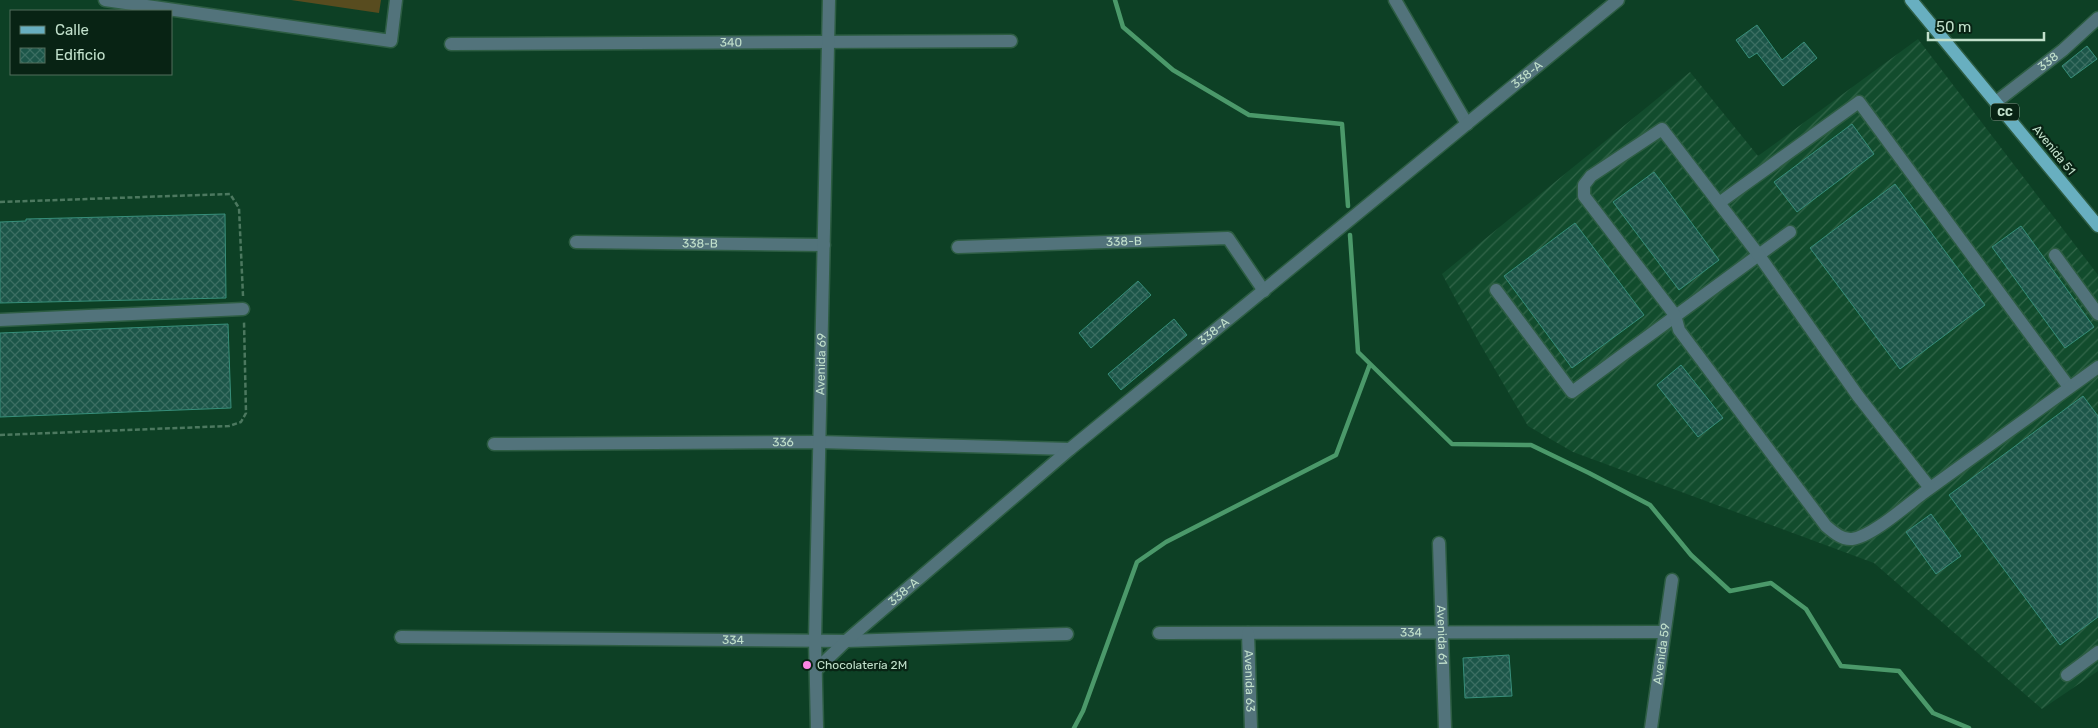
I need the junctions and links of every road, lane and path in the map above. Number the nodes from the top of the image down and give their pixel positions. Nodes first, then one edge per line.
1 (105, 0) edge
2 (396, 0) edge
3 (829, 0) edge
4 (1395, 0) edge
5 (1618, 0) edge
6 (1912, 0) edge
7 (2098, 18) edge
8 (1011, 41) dead end
9 (451, 44) dead end
10 (828, 44) junction
11 (1996, 102) junction
12 (1467, 124) junction
13 (0, 202) edge
14 (1719, 203) junction
15 (2098, 226) edge
16 (1790, 232) dead end
17 (576, 242) dead end
18 (824, 245) junction
19 (958, 247) dead end
20 (1758, 254) junction
21 (2056, 255) dead end
22 (1264, 290) junction
23 (1496, 290) dead end
24 (243, 309) junction
25 (2098, 314) edge
26 (1675, 315) junction
27 (0, 320) edge
28 (2097, 370) edge
29 (2070, 387) junction
30 (0, 435) edge
31 (820, 442) junction
32 (494, 444) dead end
33 (1070, 449) junction
34 (1930, 488) junction
35 (1439, 543) dead end
36 (1672, 580) dead end
37 (1443, 631) junction
38 (1664, 632) junction
39 (1159, 633) dead end
40 (1248, 633) junction
41 (1067, 634) dead end
42 (401, 637) dead end
43 (815, 640) junction
44 (846, 641) junction
45 (2098, 652) edge
46 (817, 670) junction
47 (2067, 675) dead end
48 (817, 728) edge
49 (1251, 728) edge
50 (1444, 728) edge
51 (1651, 728) edge

1 - 2 street
3 - 10 street, Avenida 69
4 - 12 street
5 - 12 street, 338-A
6 - 11 main road, Avenida 51 / CC
7 - 11 street, 338
8 - 10 street, 340
9 - 10 street, 340
10 - 18 street, Avenida 69
11 - 15 main road, Avenida 51 / CC
12 - 22 street, 338-A
13 - 24 path
14 - 20 street
14 - 26 street
14 - 29 street
16 - 20 street
17 - 18 street, 338-B
18 - 31 street, Avenida 69
19 - 22 street, 338-B
20 - 26 street
20 - 34 street
21 - 25 street
22 - 33 street, 338-A
23 - 26 street
24 - 27 street
24 - 30 path
26 - 34 street
28 - 29 street
29 - 34 street
31 - 32 street, 336
31 - 33 street, 336
31 - 43 street, Avenida 69
33 - 44 street, 338-A
35 - 37 street, Avenida 61
36 - 38 street, Avenida 59
37 - 38 street, 334
37 - 40 street, 334
37 - 50 street, Avenida 61
38 - 51 street, Avenida 59
39 - 40 street, 334
40 - 49 street, Avenida 63
41 - 44 street, 334
42 - 43 street, 334
43 - 44 street, 334
43 - 46 street, Avenida 69
44 - 46 street, 338-A
45 - 47 street
46 - 48 street, Avenida 69

